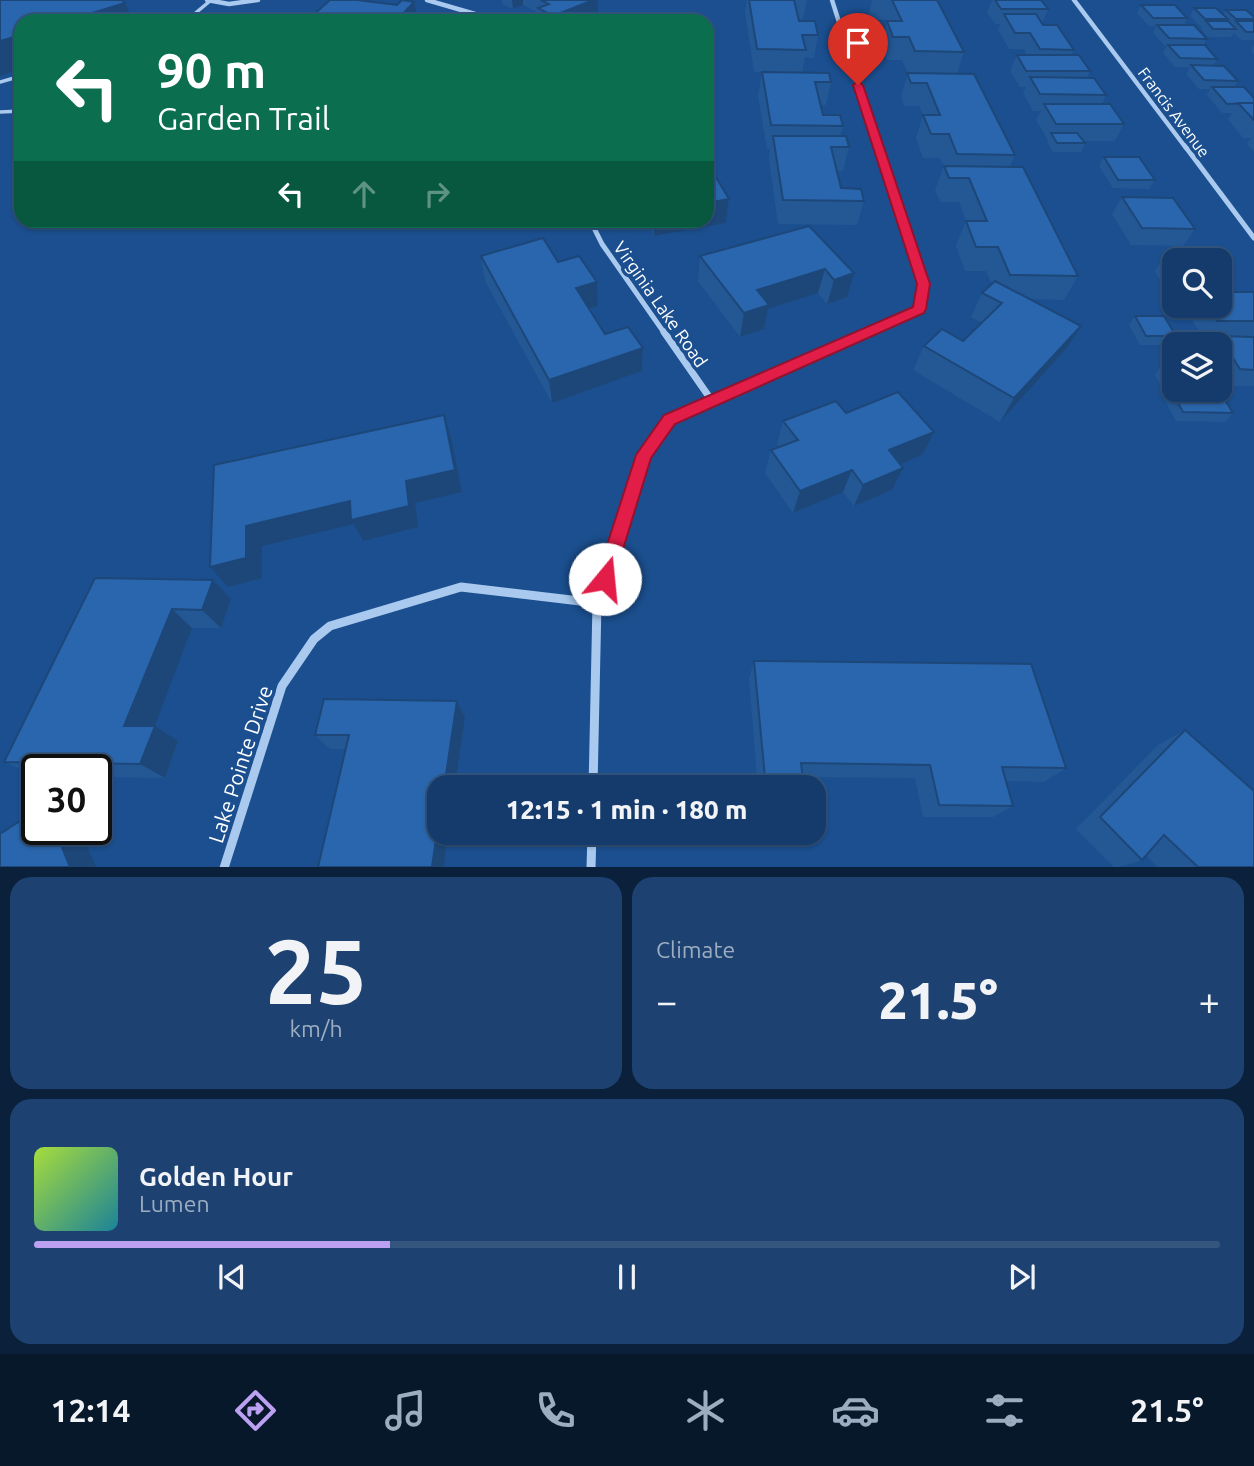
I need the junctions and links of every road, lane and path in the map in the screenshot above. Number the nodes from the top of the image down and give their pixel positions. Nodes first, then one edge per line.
1 (258, 0) edge
2 (427, 0) edge
3 (832, 0) edge
4 (1074, 0) edge
5 (208, 1) edge
6 (194, 14) edge
7 (475, 14) edge
8 (594, 228) edge
9 (1254, 238) edge
10 (712, 401) junction
11 (597, 603) junction
12 (593, 775) edge
13 (592, 845) edge
14 (224, 867) edge
15 (591, 867) edge

1 - 5 street
2 - 7 street
3 - 10 street
4 - 9 street, Francis Avenue
5 - 6 lane
8 - 10 street, Virginia Lake Road
10 - 11 street
11 - 12 street
11 - 14 street, Lake Pointe Drive
13 - 15 street

